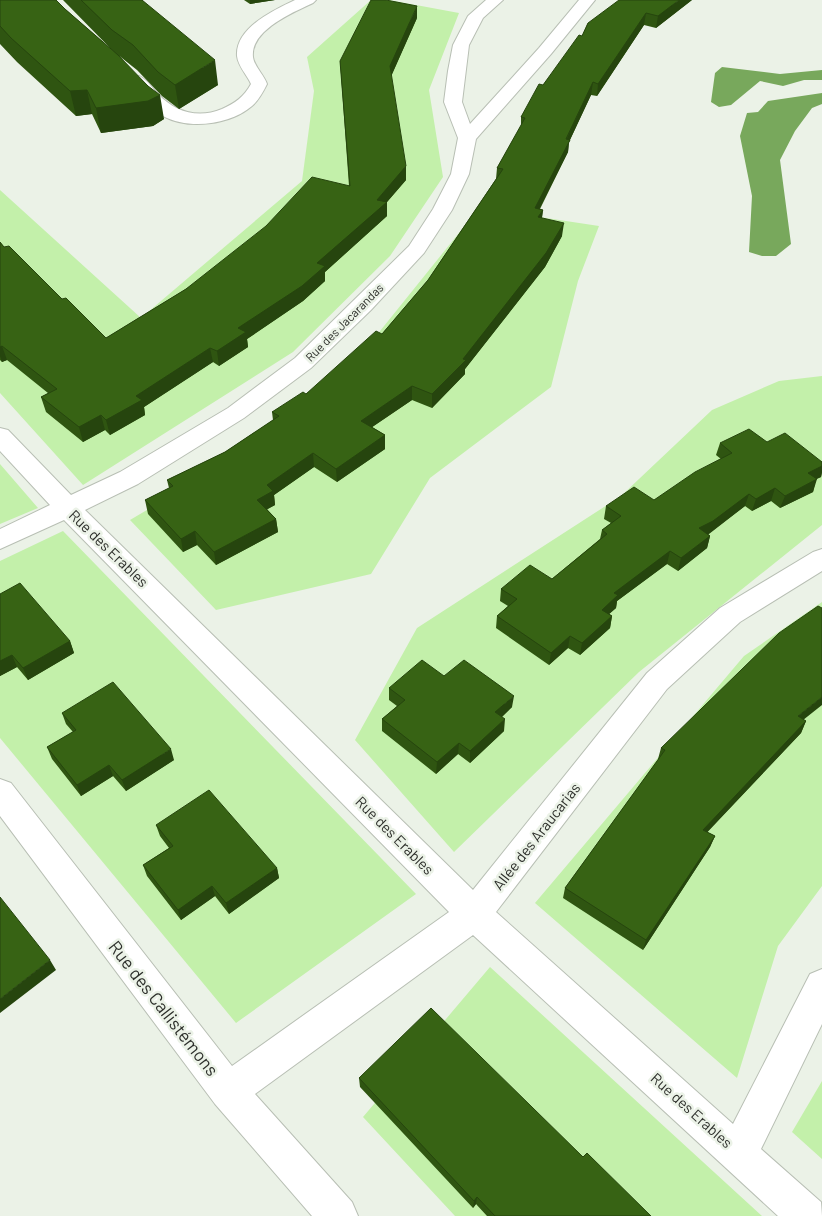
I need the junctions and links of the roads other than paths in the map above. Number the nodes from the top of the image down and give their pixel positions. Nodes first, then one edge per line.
1 (308, 0) edge
2 (587, 0) edge
3 (485, 2) edge
4 (123, 69) edge
5 (468, 138) junction
6 (0, 436) edge
7 (68, 508) junction
8 (0, 540) edge
9 (822, 559) edge
10 (0, 792) edge
11 (474, 914) junction
12 (822, 986) edge
13 (228, 1091) junction
14 (739, 1153) junction
15 (338, 1216) edge
16 (807, 1216) edge

1 - 4 street
2 - 5 street, Rue des Jacarandas
3 - 5 street
5 - 7 street, Rue des Jacarandas
6 - 7 street, Rue des Erables
7 - 8 street, Rue des Jacarandas
7 - 11 street, Rue des Erables
9 - 11 street, Allée des Araucarias
10 - 13 street, Rue des Callistémons
11 - 13 street, Allée des Araucarias
11 - 14 street, Rue des Erables
12 - 14 street
13 - 15 street, Rue des Callistémons
14 - 16 street, Rue des Erables

